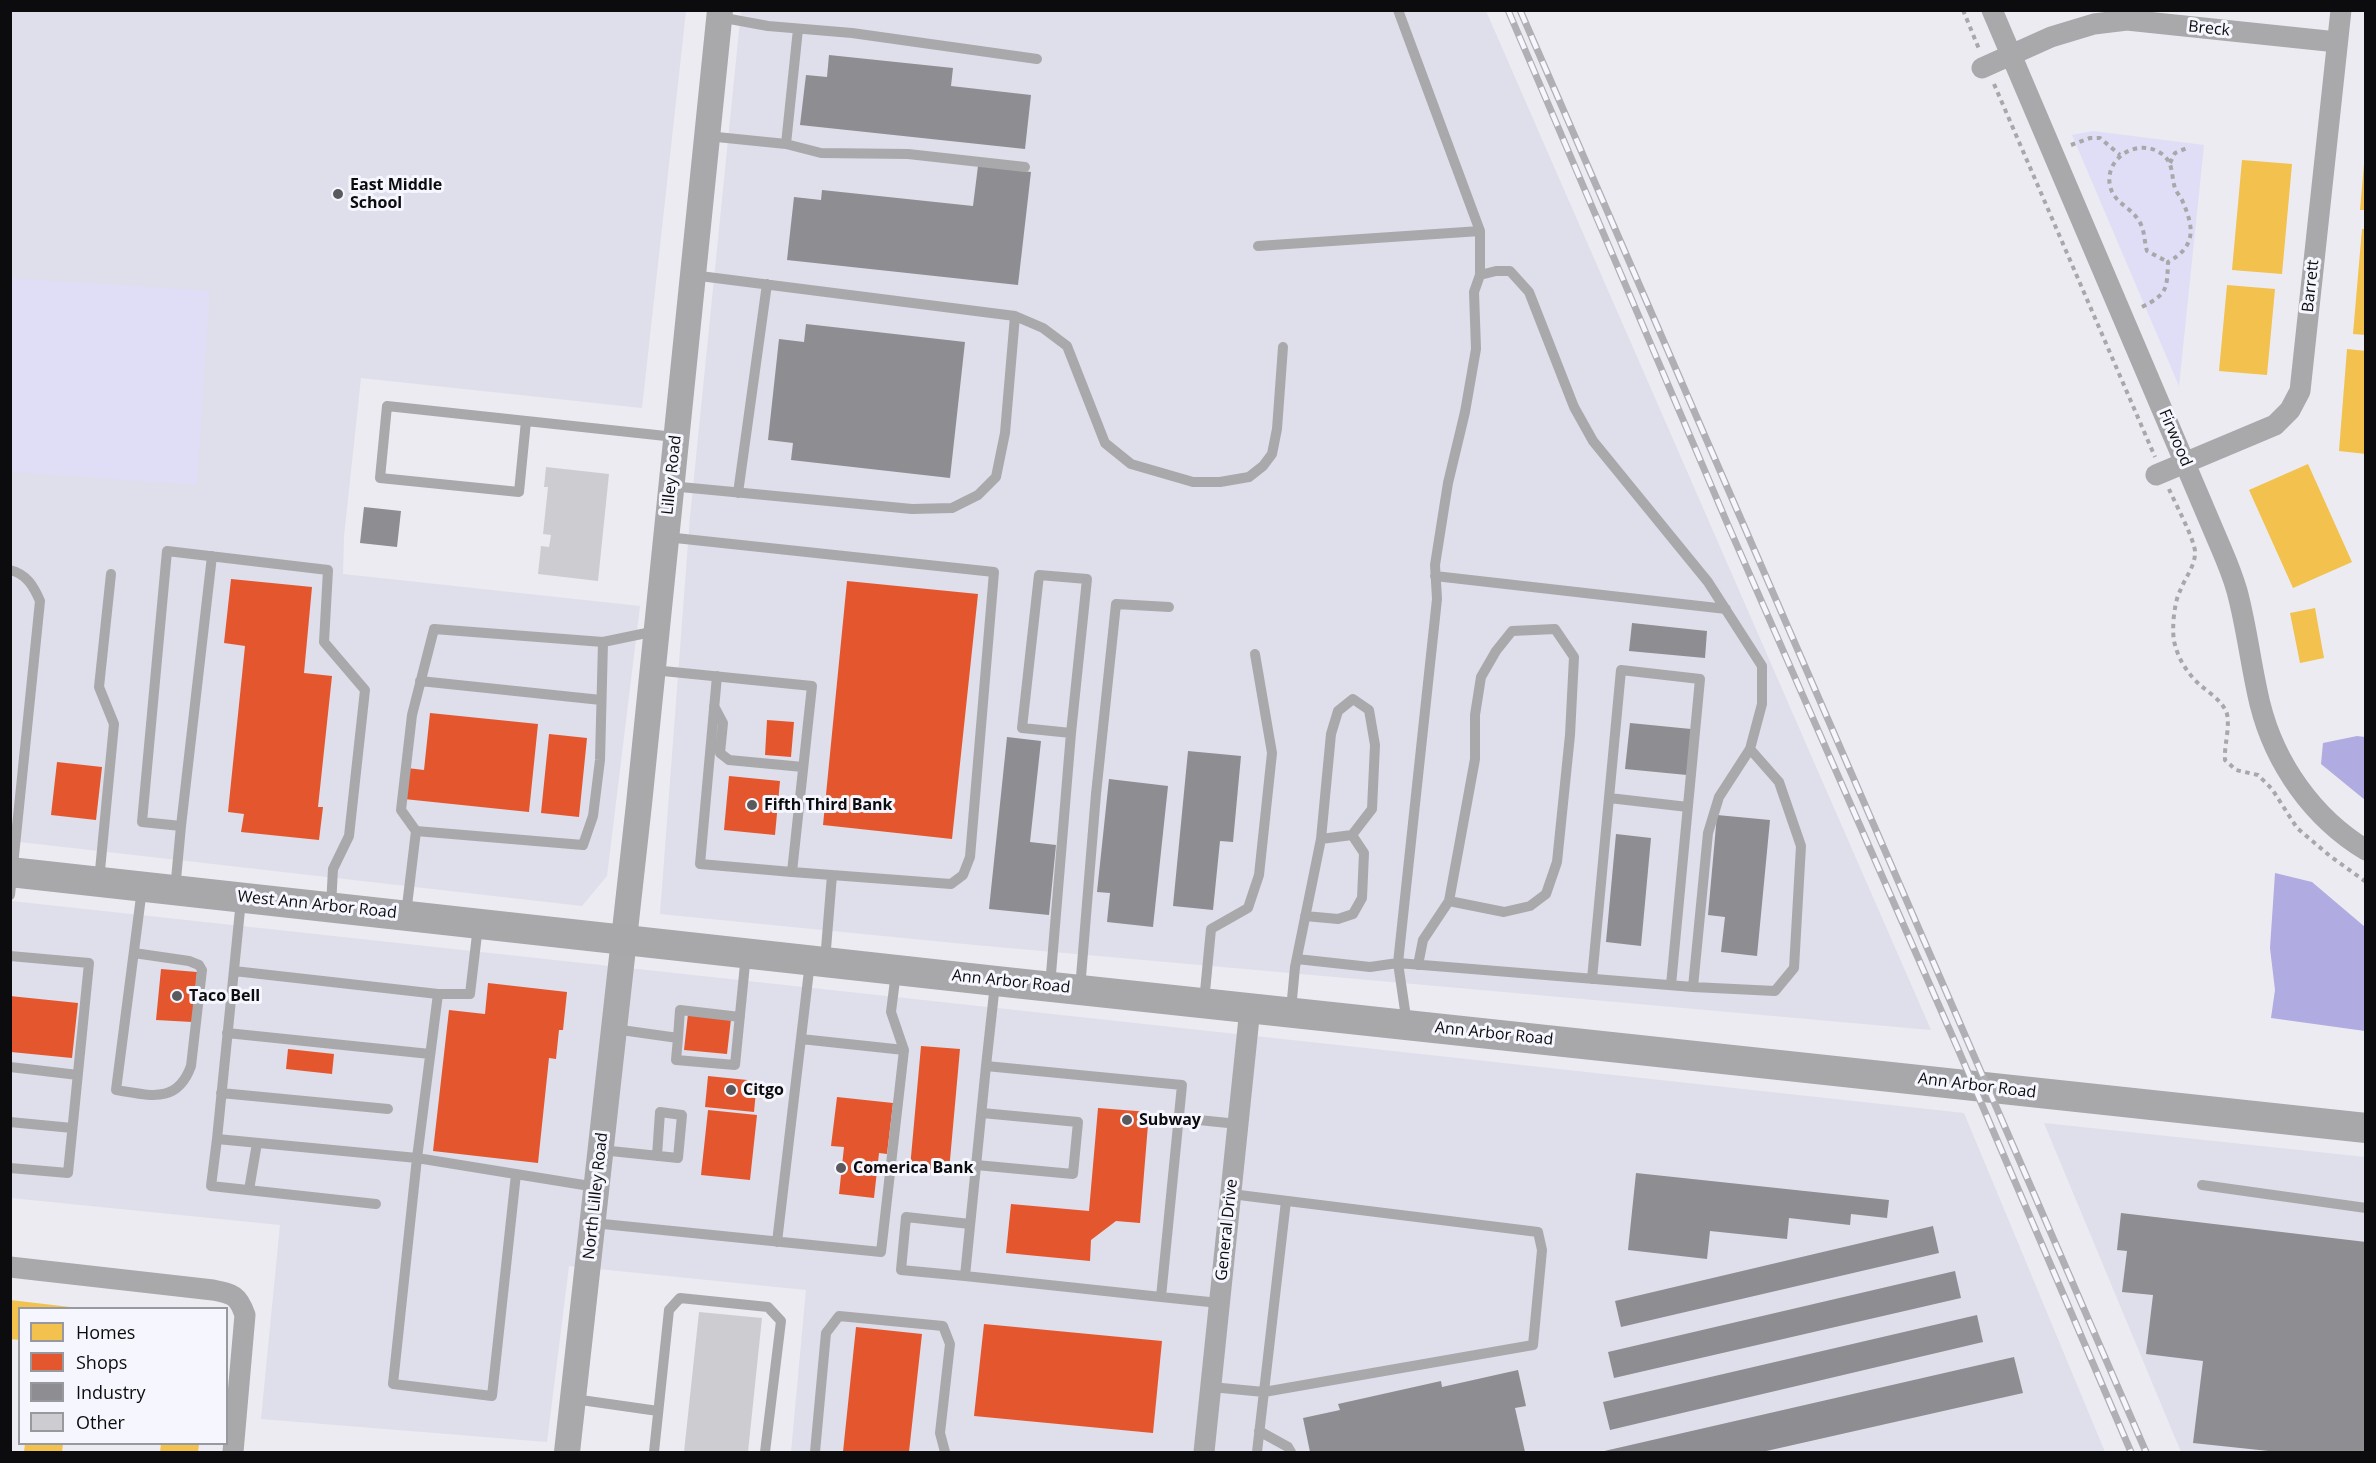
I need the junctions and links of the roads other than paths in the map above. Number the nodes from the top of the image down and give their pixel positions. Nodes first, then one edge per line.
1 (1398, 10) edge
2 (1992, 10) edge
3 (2341, 10) edge
4 (719, 14) edge
5 (798, 29) junction
6 (2337, 42) junction
7 (2012, 55) junction
8 (1037, 59) dead end
9 (1982, 68) dead end
10 (707, 136) junction
11 (786, 144) junction
12 (1025, 167) dead end
13 (1480, 231) junction
14 (1258, 246) dead end
15 (692, 275) junction
16 (1480, 275) junction
17 (766, 284) junction
18 (1015, 316) junction
19 (1283, 347) dead end
20 (526, 421) junction
21 (675, 437) junction
22 (2185, 462) junction
23 (2156, 475) dead end
24 (670, 486) junction
25 (738, 493) junction
26 (665, 537) junction
27 (212, 556) junction
28 (10, 570) edge
29 (111, 574) dead end
30 (1435, 576) junction
31 (1169, 607) dead end
32 (1726, 609) junction
33 (656, 631) junction
34 (603, 642) junction
35 (1255, 654) dead end
36 (652, 669) junction
37 (717, 676) junction
38 (420, 681) junction
39 (601, 700) junction
40 (714, 705) junction
41 (1071, 733) junction
42 (1750, 749) junction
43 (803, 767) junction
44 (1609, 798) junction
45 (1688, 807) junction
46 (181, 826) junction
47 (416, 831) junction
48 (1352, 835) junction
49 (1321, 839) junction
50 (2366, 850) edge
51 (792, 872) junction
52 (832, 874) junction
53 (11, 880) edge
54 (99, 881) junction
55 (142, 886) junction
56 (175, 890) junction
57 (241, 897) junction
58 (1449, 901) junction
59 (331, 907) junction
60 (406, 915) junction
61 (1305, 916) junction
62 (478, 923) junction
63 (623, 939) junction
64 (134, 953) junction
65 (746, 953) junction
66 (10, 956) edge
67 (1297, 958) junction
68 (818, 960) junction
69 (1398, 963) junction
70 (1418, 964) junction
71 (896, 969) junction
72 (234, 971) junction
73 (1592, 979) junction
74 (996, 981) junction
75 (1050, 986) junction
76 (1671, 986) junction
77 (1693, 987) junction
78 (1080, 989) junction
79 (438, 994) junction
80 (1204, 1003) junction
81 (1250, 1008) junction
82 (1290, 1012) junction
83 (740, 1017) junction
84 (1407, 1024) junction
85 (614, 1029) junction
86 (227, 1033) junction
87 (678, 1038) junction
88 (801, 1040) junction
89 (904, 1050) junction
90 (430, 1054) junction
91 (986, 1066) junction
92 (10, 1067) edge
93 (78, 1075) junction
94 (221, 1093) junction
95 (388, 1109) dead end
96 (982, 1113) junction
97 (1179, 1118) junction
98 (10, 1122) edge
99 (1238, 1124) junction
100 (72, 1128) junction
101 (2366, 1128) edge
102 (217, 1139) junction
103 (257, 1143) junction
104 (601, 1150) junction
105 (657, 1155) dead end
106 (417, 1158) junction
107 (976, 1165) junction
108 (10, 1167) edge
109 (516, 1174) junction
110 (2202, 1185) dead end
111 (597, 1187) junction
112 (249, 1190) junction
113 (1231, 1194) junction
114 (1286, 1201) junction
115 (376, 1204) dead end
116 (2366, 1208) edge
117 (593, 1223) junction
118 (970, 1224) junction
119 (777, 1242) junction
120 (10, 1267) edge
121 (965, 1276) junction
122 (1161, 1297) junction
123 (1220, 1303) junction
124 (1211, 1387) junction
125 (1264, 1392) junction
126 (574, 1399) junction
127 (658, 1411) junction
128 (1259, 1431) junction
129 (233, 1452) edge
130 (567, 1452) edge
131 (654, 1452) edge
132 (765, 1452) edge
133 (815, 1452) edge
134 (945, 1452) edge
135 (1204, 1452) edge
136 (1257, 1452) edge
137 (1291, 1452) edge

1 - 13 lane
2 - 7 street, Firwood
3 - 6 street, Barrett
4 - 5 lane
4 - 10 street, Lilley Road
5 - 8 lane
5 - 11 lane
6 - 7 street, Breck
6 - 22 street, Barrett
7 - 9 street, Breck
7 - 22 street, Firwood
10 - 11 lane
10 - 15 street, Lilley Road
11 - 12 lane
13 - 14 lane
13 - 16 lane
15 - 17 lane
15 - 21 street, Lilley Road
16 - 30 lane
16 - 32 lane
17 - 18 lane
17 - 25 lane
18 - 19 lane
18 - 25 lane
20 - 20 lane
20 - 21 lane
21 - 24 street, Lilley Road
22 - 23 street, Barrett
22 - 50 street, Firwood
24 - 25 lane
24 - 26 street, Lilley Road
26 - 33 street, Lilley Road
26 - 52 lane
27 - 46 lane
27 - 46 lane
27 - 59 lane
28 - 53 lane
29 - 54 lane
30 - 32 lane
30 - 69 lane
31 - 78 lane
32 - 42 lane
33 - 34 lane
33 - 36 street, Lilley Road
34 - 38 lane
34 - 39 lane
35 - 80 lane
36 - 37 lane
36 - 63 street, Lilley Road
37 - 40 lane
37 - 43 lane
38 - 39 lane
38 - 47 lane
39 - 47 lane
40 - 43 lane
40 - 51 lane
41 - 41 lane
41 - 75 lane
42 - 77 lane
42 - 77 lane
43 - 51 lane
44 - 45 lane
44 - 45 lane
44 - 73 lane
45 - 76 lane
46 - 56 lane
47 - 60 lane
48 - 49 lane
48 - 49 lane
48 - 61 lane
49 - 61 lane
51 - 52 lane
52 - 68 lane
53 - 54 main road, West Ann Arbor Road
54 - 55 main road, West Ann Arbor Road
55 - 56 main road, West Ann Arbor Road
55 - 64 lane
56 - 57 main road, West Ann Arbor Road
57 - 59 main road, West Ann Arbor Road
57 - 72 lane
58 - 58 lane
58 - 70 lane
59 - 60 main road, West Ann Arbor Road
60 - 62 main road, West Ann Arbor Road
61 - 67 lane
62 - 63 main road, West Ann Arbor Road
62 - 79 lane
63 - 65 main road, Ann Arbor Road
63 - 85 street, North Lilley Road
64 - 64 lane
65 - 68 main road, Ann Arbor Road
65 - 83 lane
66 - 93 lane
67 - 69 lane
67 - 82 lane
68 - 71 main road, Ann Arbor Road
68 - 88 lane
69 - 70 lane
69 - 84 lane
70 - 73 lane
71 - 74 main road, Ann Arbor Road
71 - 89 lane
72 - 79 lane
72 - 86 lane
73 - 76 lane
74 - 75 main road, Ann Arbor Road
74 - 91 lane
75 - 78 main road, Ann Arbor Road
76 - 77 lane
78 - 80 main road, Ann Arbor Road
79 - 90 lane
80 - 81 main road, Ann Arbor Road
81 - 82 main road, Ann Arbor Road
81 - 99 street, General Drive
82 - 84 main road, Ann Arbor Road
83 - 87 lane
83 - 87 lane
84 - 101 main road, Ann Arbor Road
85 - 87 lane
85 - 104 street, North Lilley Road
86 - 90 lane
86 - 94 lane
88 - 89 lane
88 - 119 lane
89 - 119 lane
90 - 106 lane
91 - 96 lane
91 - 97 lane
92 - 93 lane
93 - 100 lane
94 - 95 lane
94 - 102 lane
96 - 107 lane
96 - 107 lane
97 - 99 lane
97 - 122 lane
98 - 100 lane
99 - 113 street, General Drive
100 - 108 lane
102 - 103 lane
102 - 112 lane
103 - 106 lane
103 - 112 lane
104 - 105 lane
104 - 111 street, North Lilley Road
106 - 109 lane
106 - 109 lane
107 - 118 lane
109 - 111 lane
110 - 116 lane
111 - 117 street, North Lilley Road
112 - 115 lane
113 - 114 lane
113 - 123 street, General Drive
114 - 125 lane
114 - 125 lane
117 - 119 lane
117 - 126 street, North Lilley Road
118 - 121 lane
118 - 121 lane
120 - 129 street
121 - 122 lane
122 - 123 lane
123 - 124 street, General Drive
124 - 125 lane
124 - 135 street, General Drive
125 - 128 lane
126 - 127 lane
126 - 130 street, North Lilley Road
127 - 131 lane
127 - 132 lane
128 - 136 lane
128 - 137 lane
133 - 134 lane

